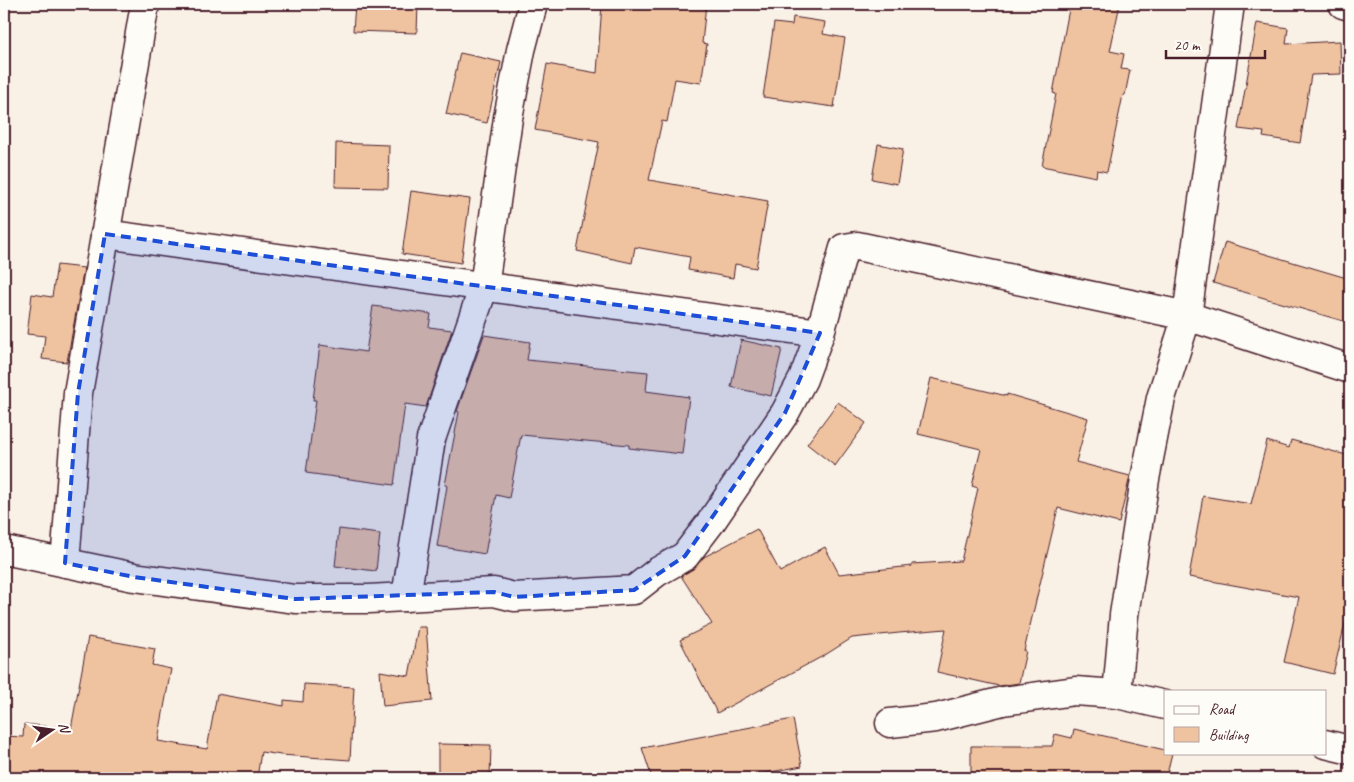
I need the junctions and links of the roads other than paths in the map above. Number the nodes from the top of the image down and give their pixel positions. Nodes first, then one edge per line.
1 (146, 4) edge
2 (533, 4) edge
3 (1230, 4) edge
4 (1343, 4) edge
5 (1350, 6) edge
6 (105, 234) junction
7 (484, 286) junction
8 (1188, 316) junction
9 (820, 333) junction
10 (1350, 370) edge
11 (4, 550) edge
12 (65, 562) junction
13 (406, 597) junction
14 (1117, 694) junction
15 (1164, 705) edge
16 (890, 723) dead end
17 (1326, 744) edge
18 (1350, 750) edge

1 - 6 street
2 - 7 street
3 - 8 street
4 - 5 street
6 - 7 street
6 - 12 street
7 - 9 street
7 - 13 street
8 - 9 street
8 - 10 street
8 - 14 street
9 - 13 street
11 - 12 street
12 - 13 street
14 - 15 street
14 - 16 street
17 - 18 street

